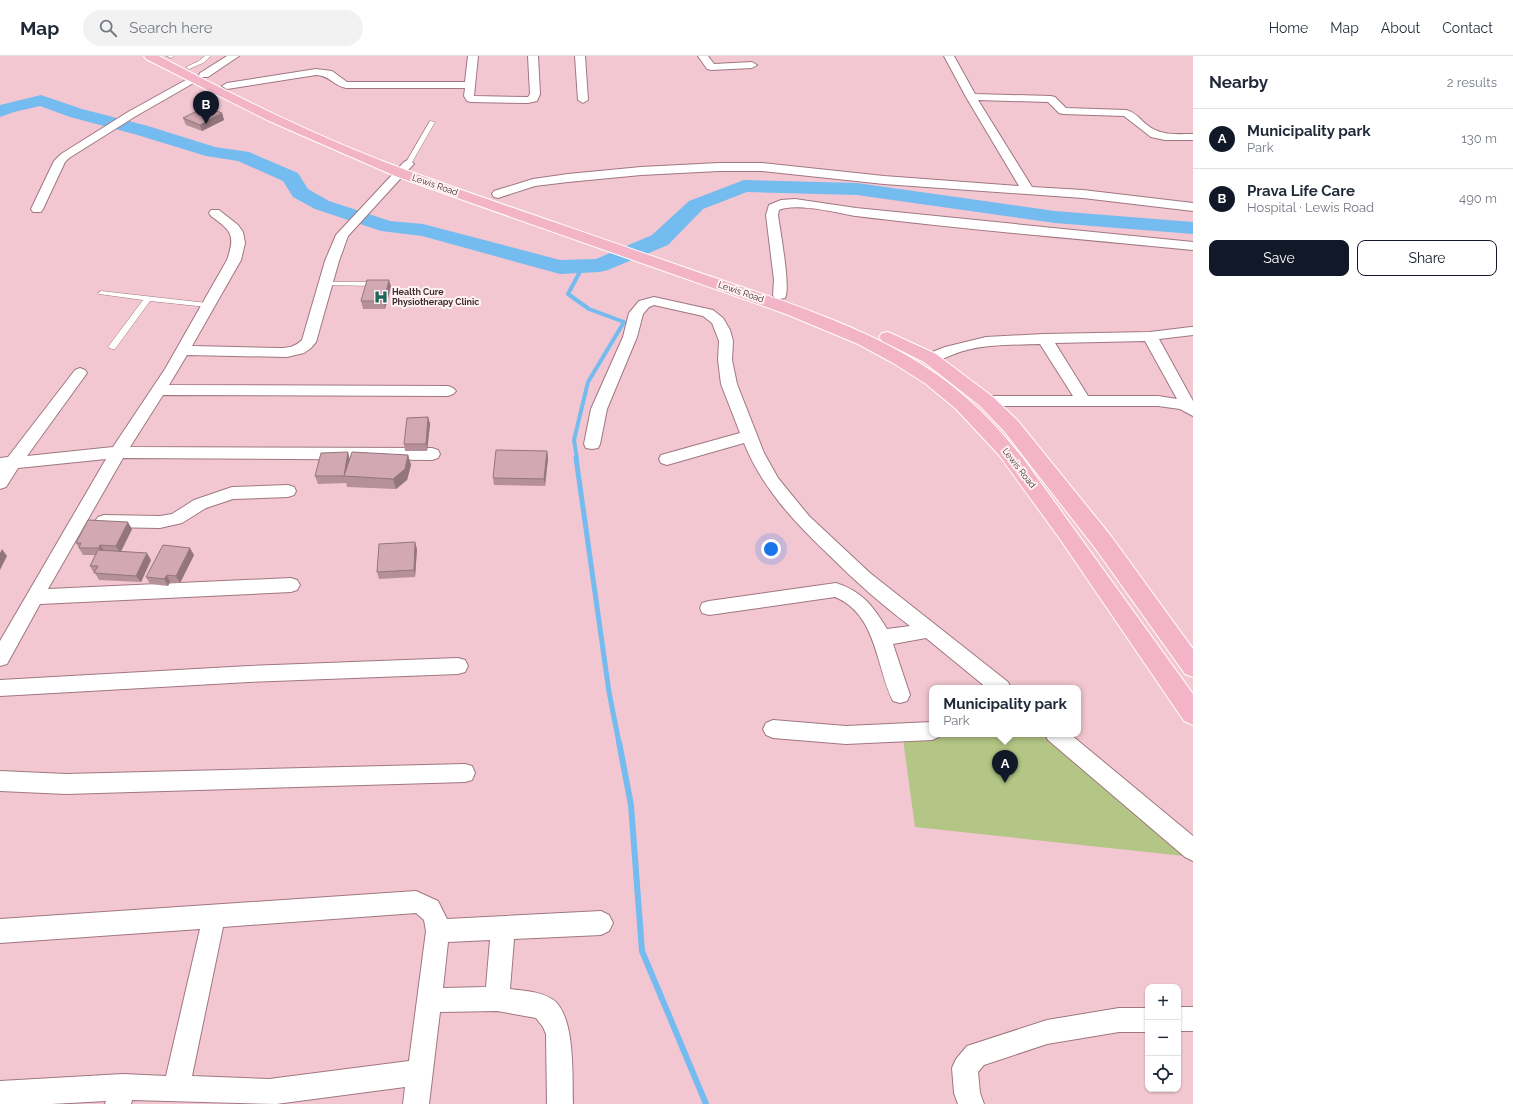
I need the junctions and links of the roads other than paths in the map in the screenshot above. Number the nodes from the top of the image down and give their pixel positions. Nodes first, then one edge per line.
1 (150, 56) edge
2 (170, 56) edge
3 (208, 56) edge
4 (234, 56) edge
5 (473, 56) edge
6 (533, 56) edge
7 (580, 56) edge
8 (703, 56) edge
9 (949, 56) edge
10 (752, 65) dead end
11 (195, 73) junction
12 (470, 85) junction
13 (228, 86) junction
14 (971, 97) junction
15 (583, 100) dead end
16 (432, 122) dead end
17 (1193, 137) edge
18 (404, 168) junction
19 (1027, 189) junction
20 (502, 200) junction
21 (1193, 207) edge
22 (37, 209) dead end
23 (215, 214) dead end
24 (1193, 246) edge
25 (325, 284) junction
26 (384, 284) edge
27 (101, 292) dead end
28 (757, 293) junction
29 (780, 295) junction
30 (148, 298) junction
31 (207, 305) junction
32 (1191, 331) dead end
33 (1150, 336) junction
34 (1044, 338) junction
35 (112, 347) dead end
36 (183, 350) junction
37 (930, 358) junction
38 (80, 373) dead end
39 (159, 390) junction
40 (958, 390) junction
41 (448, 391) dead end
42 (986, 401) junction
43 (1084, 401) junction
44 (1191, 410) edge
45 (750, 436) junction
46 (592, 444) dead end
47 (118, 452) junction
48 (432, 454) dead end
49 (667, 459) dead end
50 (6, 464) edge
51 (0, 483) edge
52 (288, 491) dead end
53 (77, 521) junction
54 (291, 585) dead end
55 (34, 597) junction
56 (709, 608) dead end
57 (929, 630) junction
58 (882, 638) junction
59 (0, 658) edge
60 (458, 666) dead end
61 (1193, 667) edge
62 (997, 685) edge
63 (0, 688) edge
64 (900, 695) dead end
65 (1193, 714) edge
66 (772, 729) dead end
67 (929, 731) edge
68 (1059, 737) edge
69 (465, 773) dead end
70 (0, 781) edge
71 (1193, 850) edge
72 (214, 917) junction
73 (601, 924) dead end
74 (503, 929) junction
75 (0, 931) edge
76 (438, 931) junction
77 (497, 999) junction
78 (429, 1000) junction
79 (1181, 1019) edge
80 (1193, 1019) edge
81 (1145, 1020) edge
82 (420, 1072) junction
83 (176, 1089) junction
84 (0, 1094) edge
85 (121, 1096) edge
86 (268, 1098) edge
87 (416, 1104) edge
88 (560, 1104) edge
89 (971, 1104) edge

1 - 11 main road, Lewis Road
2 - 11 main road, Lewis Road
3 - 11 lane
4 - 11 street
5 - 12 street
6 - 12 street
7 - 15 street
8 - 10 street
9 - 14 street
11 - 13 main road, Lewis Road
11 - 18 main road, Lewis Road
11 - 22 street
12 - 13 street
13 - 18 main road, Lewis Road
14 - 17 street
14 - 19 street
16 - 18 lane
18 - 20 main road, Lewis Road
18 - 25 street
19 - 20 street
19 - 21 street
20 - 28 main road, Lewis Road
23 - 31 street
24 - 29 street
25 - 26 lane
25 - 36 street
27 - 30 lane
28 - 29 main road, Lewis Road
28 - 40 main road, Lewis Road
29 - 37 main road, Lewis Road
30 - 31 lane
30 - 35 lane
31 - 36 street
32 - 33 street
33 - 34 street
33 - 44 street
34 - 37 street
34 - 43 street
36 - 39 street
37 - 40 main road, Lewis Road
38 - 50 street
39 - 41 street
39 - 47 street
40 - 42 main road, Lewis Road
40 - 65 main road, Lewis Road
42 - 43 street
42 - 61 main road, Lewis Road
43 - 44 street
45 - 46 street
45 - 49 street
45 - 57 street
47 - 48 street
47 - 50 street
47 - 53 street
50 - 51 street
52 - 53 street
53 - 55 street
54 - 55 street
55 - 59 street
56 - 58 street
57 - 58 street
57 - 62 street
58 - 64 street
60 - 63 street
66 - 67 street
68 - 71 street
69 - 70 street
72 - 75 street
72 - 76 street
72 - 83 street
73 - 74 street
74 - 76 street
74 - 77 street
76 - 78 street
77 - 78 street
77 - 88 street
78 - 82 street
79 - 80 street
81 - 89 street
82 - 86 street
82 - 87 street
83 - 85 street
83 - 86 street
84 - 85 street

